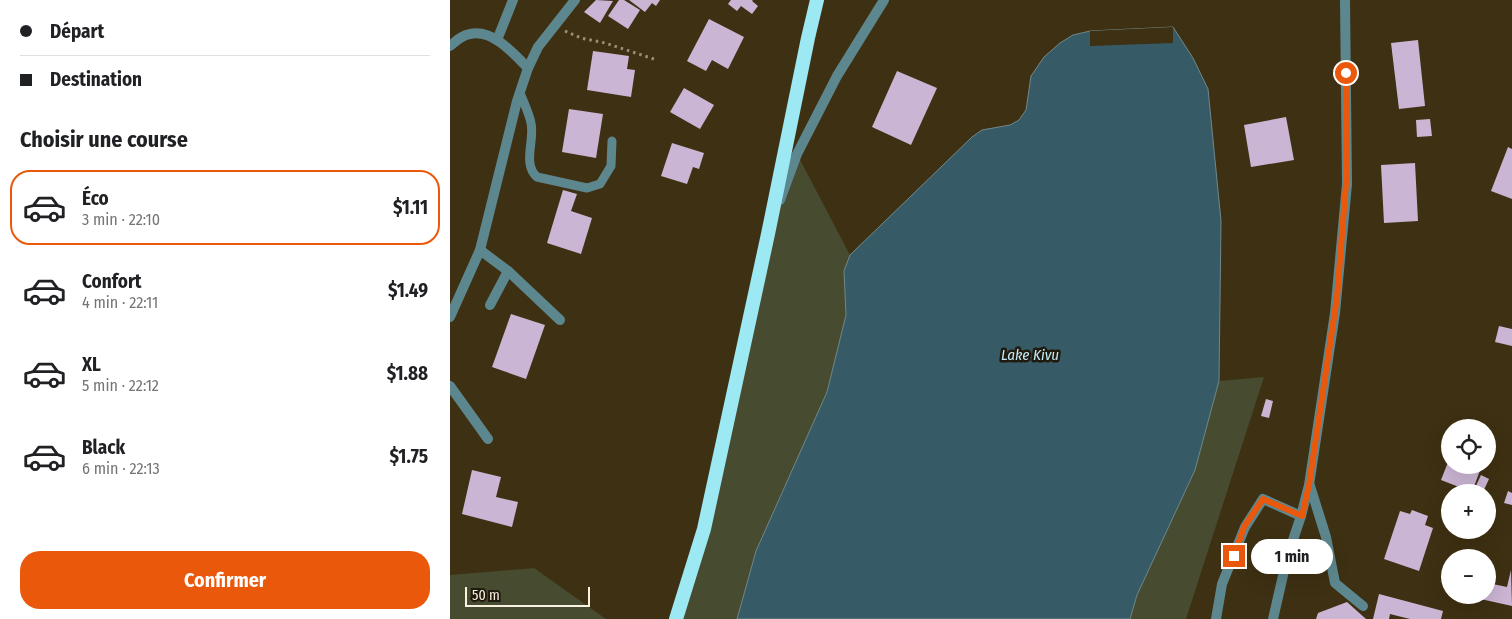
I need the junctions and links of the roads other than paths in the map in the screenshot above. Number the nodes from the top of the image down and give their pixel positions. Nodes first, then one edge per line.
1 (513, 0) edge
2 (575, 0) edge
3 (817, 0) edge
4 (884, 0) edge
5 (1345, 0) edge
6 (497, 40) junction
7 (450, 46) edge
8 (528, 68) junction
9 (520, 93) junction
10 (612, 141) dead end
11 (768, 234) junction
12 (480, 250) junction
13 (508, 270) junction
14 (490, 306) dead end
15 (450, 317) edge
16 (560, 320) dead end
17 (450, 386) edge
18 (488, 439) dead end
19 (1309, 485) junction
20 (1302, 516) junction
21 (1363, 606) dead end
22 (1216, 618) edge
23 (676, 619) edge
24 (1273, 619) edge

1 - 6 street
2 - 8 street
3 - 11 highway
4 - 11 street
5 - 19 street
6 - 7 street
6 - 8 street
8 - 9 street
9 - 10 lane
9 - 12 street
11 - 23 highway
12 - 13 street
12 - 15 street
13 - 14 street
13 - 16 street
17 - 18 street
19 - 20 street
19 - 21 street
20 - 22 street
20 - 24 street

